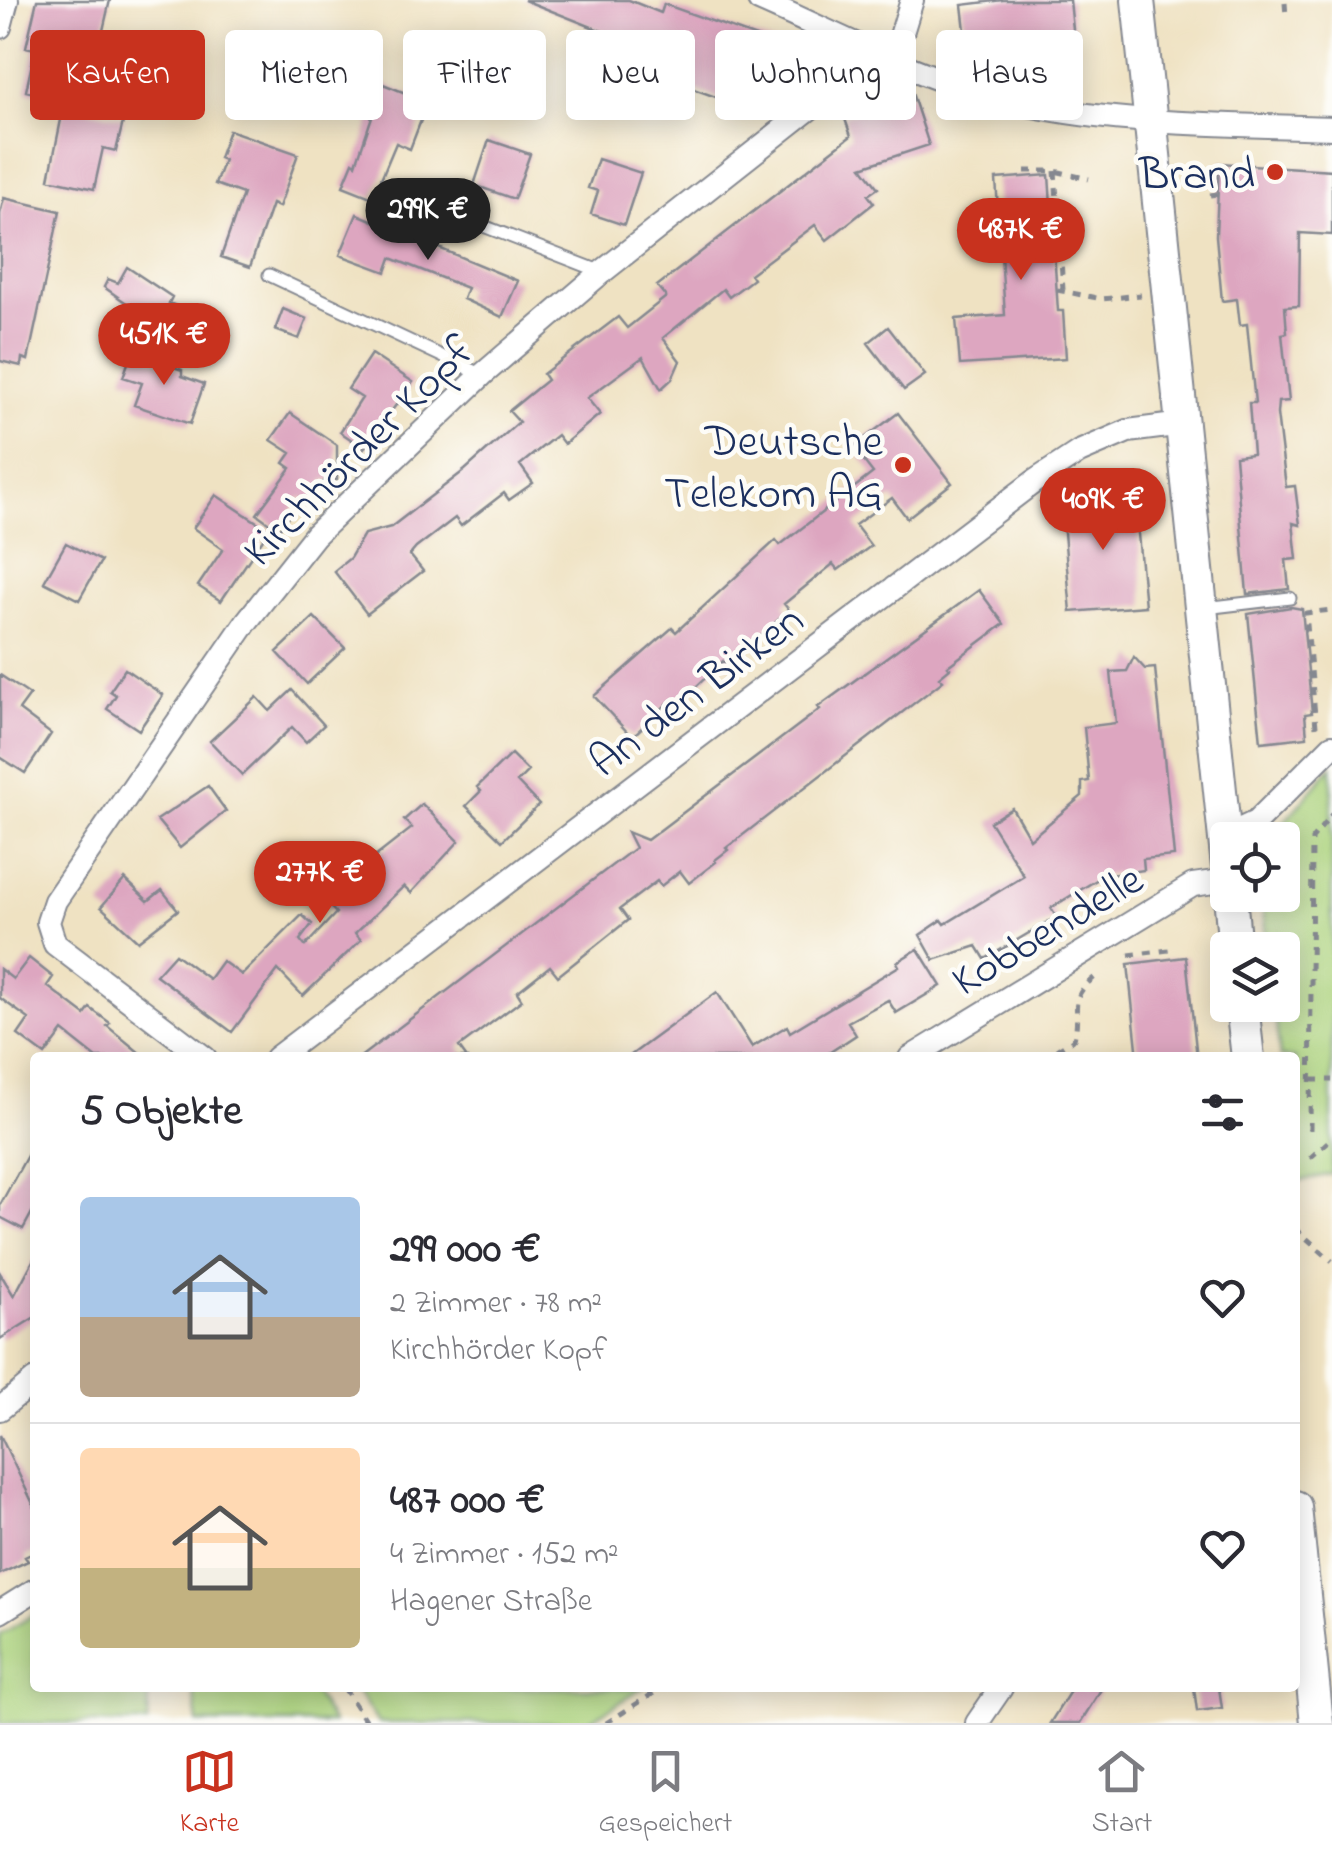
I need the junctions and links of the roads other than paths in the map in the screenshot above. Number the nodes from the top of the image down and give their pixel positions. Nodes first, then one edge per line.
1 (7, 0) edge
2 (759, 0) edge
3 (912, 0) edge
4 (1138, 0) edge
5 (0, 27) edge
6 (828, 30) edge
7 (899, 30) edge
8 (916, 68) edge
9 (803, 120) edge
10 (1151, 120) junction
11 (1332, 128) edge
12 (414, 198) dead end
13 (602, 272) junction
14 (269, 275) dead end
15 (482, 375) junction
16 (1182, 424) junction
17 (1290, 598) dead end
18 (1200, 608) junction
19 (1325, 753) edge
20 (1223, 822) edge
21 (1256, 822) edge
22 (1210, 883) edge
23 (1244, 1022) edge
24 (197, 1052) edge
25 (284, 1052) edge
26 (920, 1052) edge
27 (1247, 1052) edge
28 (30, 1384) edge
29 (0, 1409) edge
30 (1300, 1557) edge
31 (30, 1593) edge
32 (0, 1612) edge
33 (997, 1692) edge
34 (977, 1723) edge
35 (1317, 1723) edge

1 - 5 street
2 - 6 street
3 - 7 street
4 - 10 main road
8 - 10 street
9 - 13 street, Kirchhörder Kopf
10 - 11 street
10 - 16 main road
12 - 13 lane
13 - 15 street, Kirchhörder Kopf
14 - 15 lane
15 - 24 street, Kirchhörder Kopf
16 - 18 main road
16 - 25 street, An den Birken
17 - 18 lane
18 - 20 main road
19 - 21 street
22 - 26 street, Kobbendelle
23 - 27 main road
28 - 29 street
30 - 35 main road
31 - 32 street
33 - 34 street

